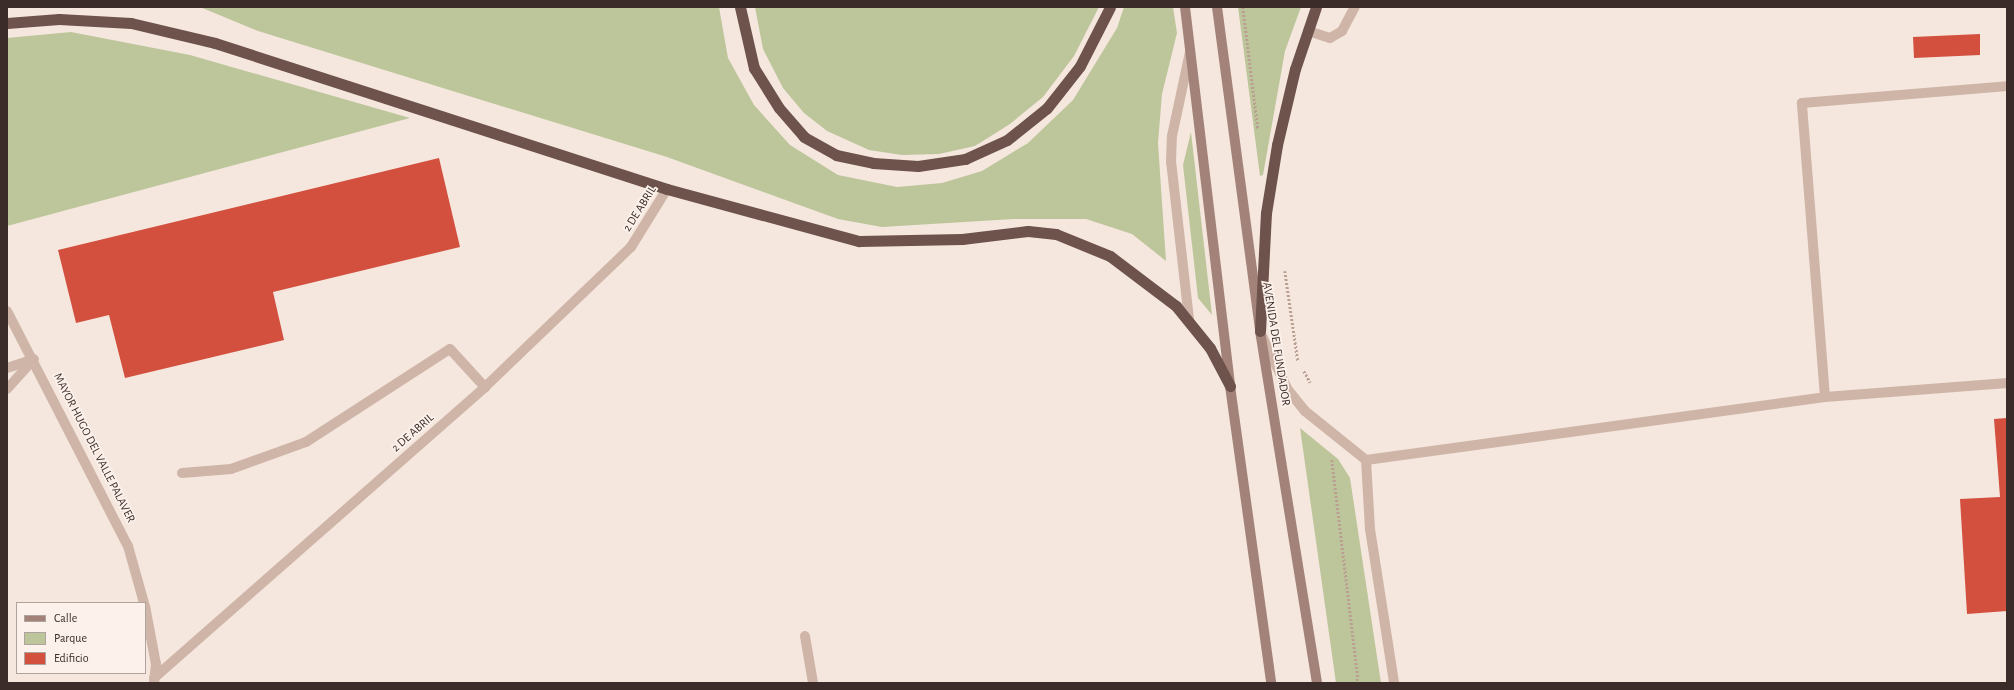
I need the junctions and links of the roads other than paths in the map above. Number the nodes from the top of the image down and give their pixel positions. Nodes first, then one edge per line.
1 (740, 7) edge
2 (1110, 7) edge
3 (1185, 7) edge
4 (1216, 7) edge
5 (1316, 7) edge
6 (1355, 7) edge
7 (7, 23) edge
8 (1308, 31) junction
9 (1190, 48) junction
10 (2007, 86) edge
11 (668, 189) junction
12 (7, 311) edge
13 (1189, 319) junction
14 (1260, 332) junction
15 (34, 359) junction
16 (7, 368) edge
17 (2007, 383) edge
18 (1230, 386) junction
19 (485, 387) junction
20 (7, 389) edge
21 (1825, 397) junction
22 (1366, 460) junction
23 (182, 473) dead end
24 (144, 602) edge
25 (146, 611) edge
26 (805, 636) dead end
27 (153, 681) edge
28 (813, 683) edge
29 (1271, 683) edge
30 (1317, 683) edge
31 (1394, 683) edge

1 - 2 highway
3 - 9 main road
4 - 14 main road, AVENIDA DEL FUNDADOR
5 - 8 highway
6 - 8 street
7 - 11 highway
8 - 14 highway
9 - 13 street
9 - 18 main road
10 - 21 street
11 - 13 highway
11 - 19 street, 2 DE ABRIL
12 - 15 street, MAYOR HUGO DEL VALLE PALAVER
13 - 18 highway
14 - 22 street
14 - 30 main road, AVENIDA DEL FUNDADOR
15 - 16 street
15 - 20 street
15 - 24 street, MAYOR HUGO DEL VALLE PALAVER
17 - 21 street
18 - 29 main road
19 - 23 street
19 - 27 street, 2 DE ABRIL
21 - 22 street
22 - 31 street
25 - 27 street
26 - 28 street

